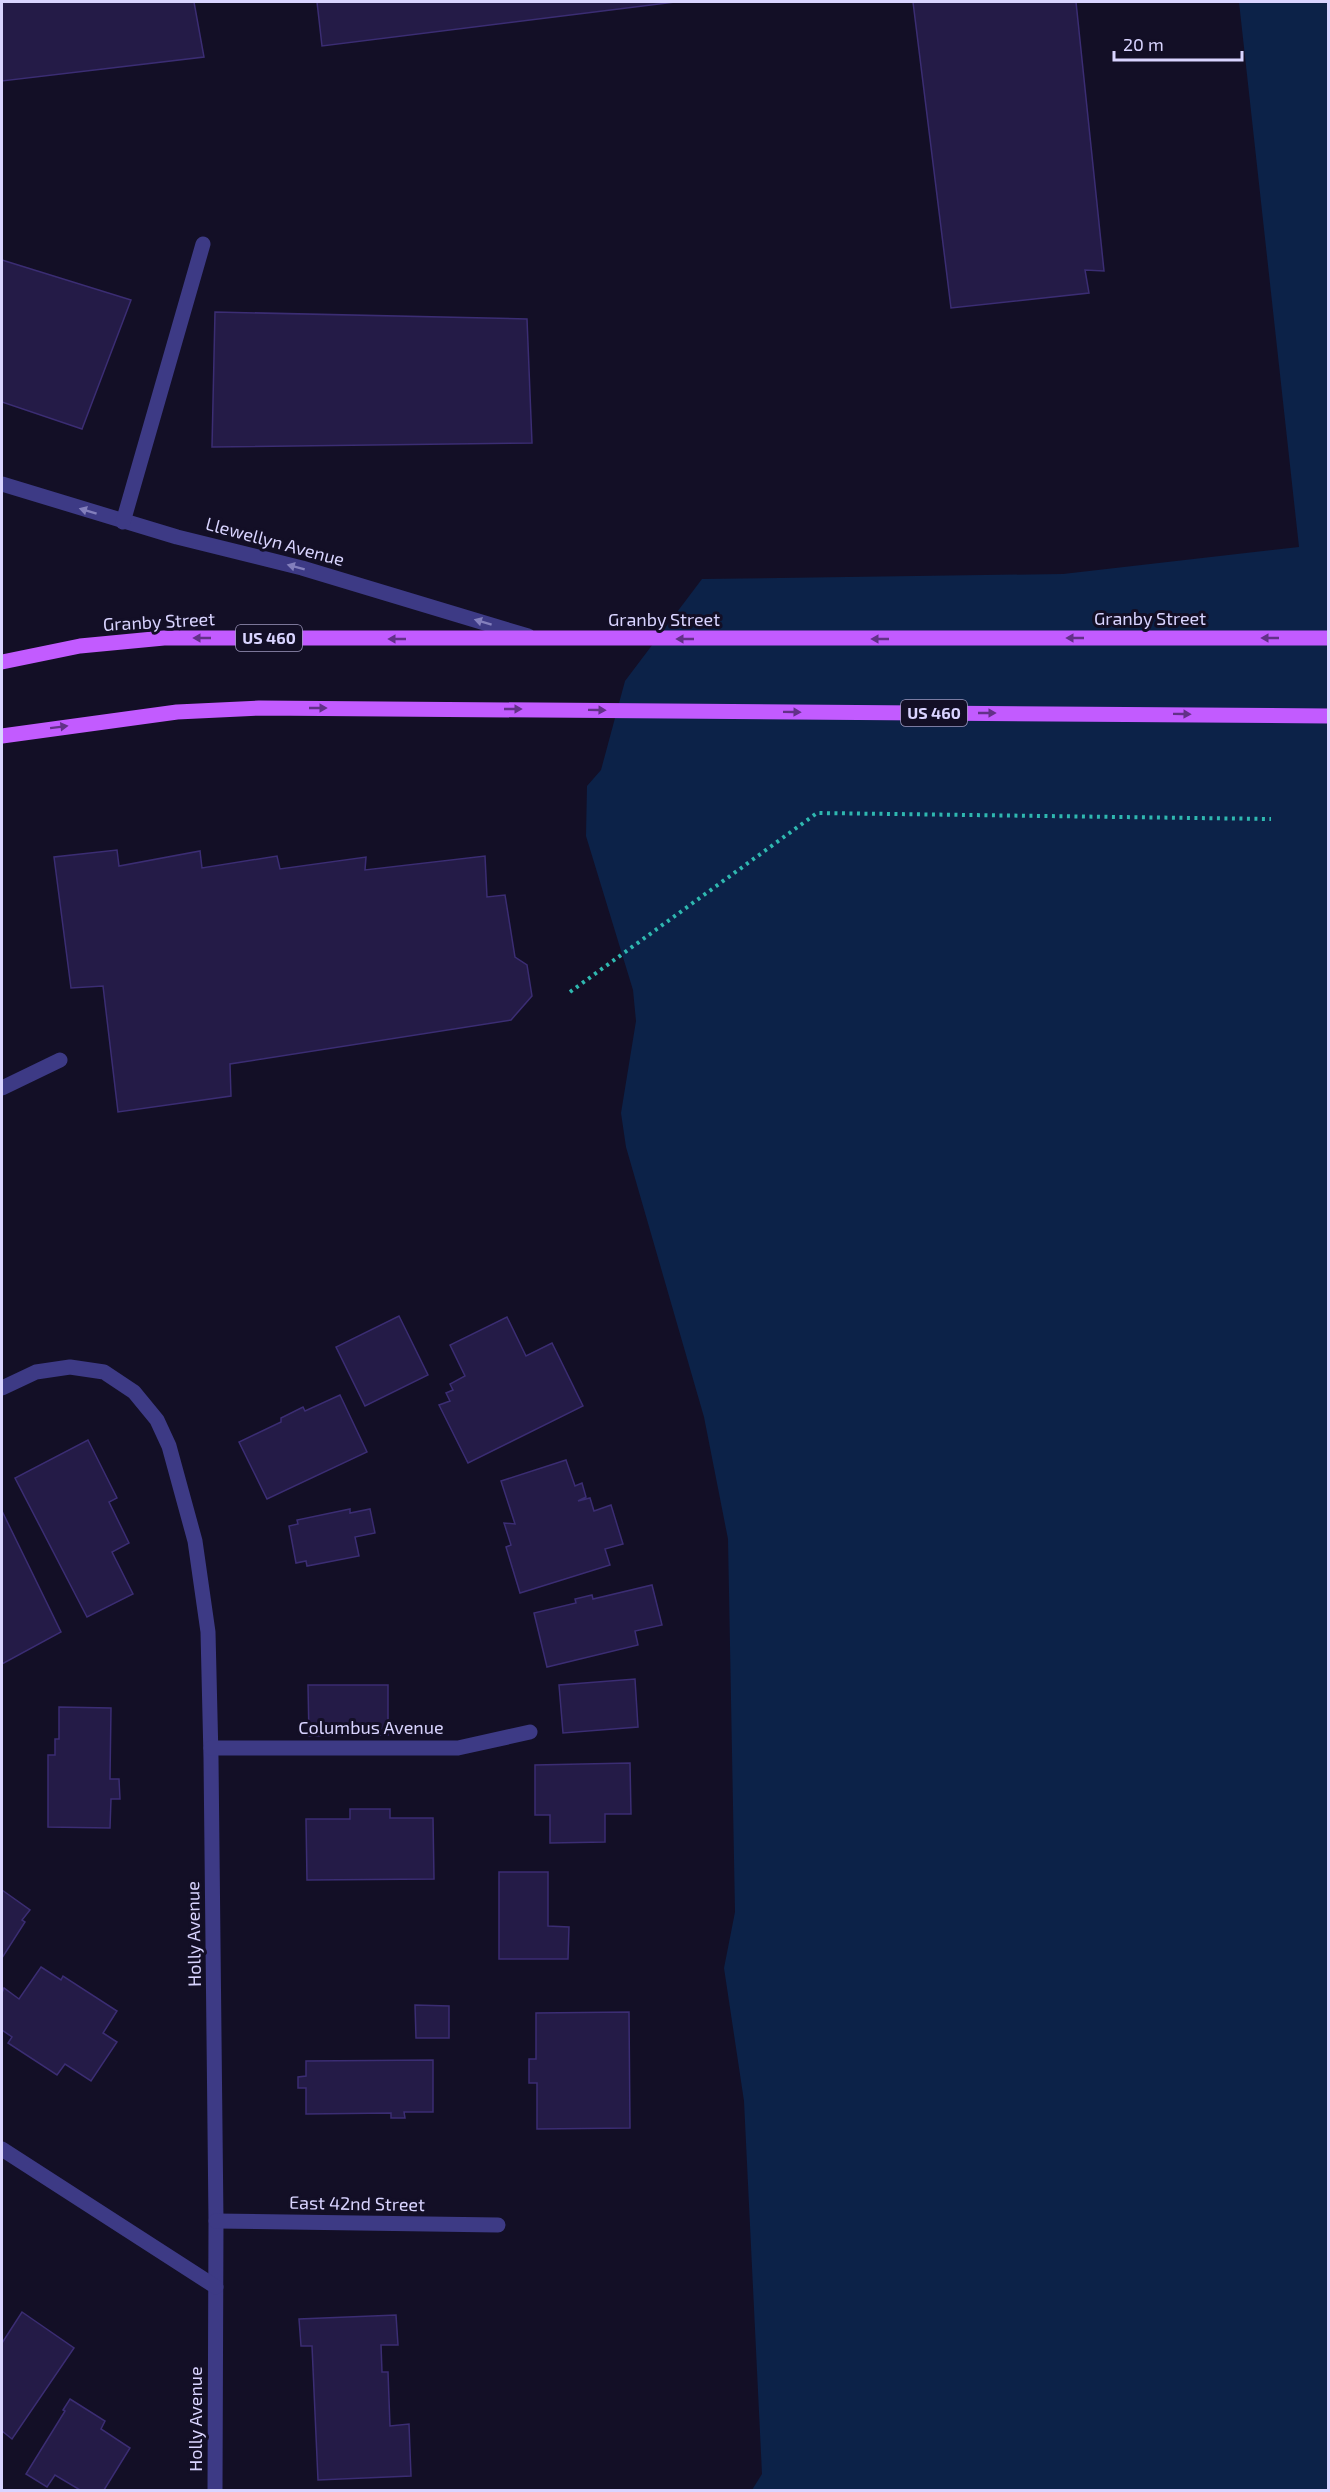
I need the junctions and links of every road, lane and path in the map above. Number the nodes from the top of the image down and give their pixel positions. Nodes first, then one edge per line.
1 (203, 244) dead end
2 (2, 484) edge
3 (123, 522) junction
4 (1329, 638) edge
5 (539, 639) junction
6 (2, 662) edge
7 (1329, 716) edge
8 (2, 736) edge
9 (1270, 819) dead end
10 (570, 992) dead end
11 (60, 1060) dead end
12 (2, 1088) edge
13 (4, 1382) edge
14 (530, 1732) dead end
15 (211, 1748) junction
16 (2, 2149) edge
17 (216, 2221) junction
18 (498, 2225) dead end
19 (216, 2287) junction
20 (216, 2490) edge

1 - 3 street
3 -> 2 street, Llewellyn Avenue
5 -> 3 street, Llewellyn Avenue
4 -> 5 main road, Granby Street / US 460
5 -> 6 main road, Granby Street / US 460
8 -> 7 main road, US 460
9 - 10 path
11 - 12 street
13 - 15 street, Holly Avenue
14 - 15 street, Columbus Avenue
15 - 17 street, Holly Avenue
16 - 19 street
17 - 18 street, East 42nd Street
17 - 19 street, Holly Avenue
19 - 20 street, Holly Avenue

